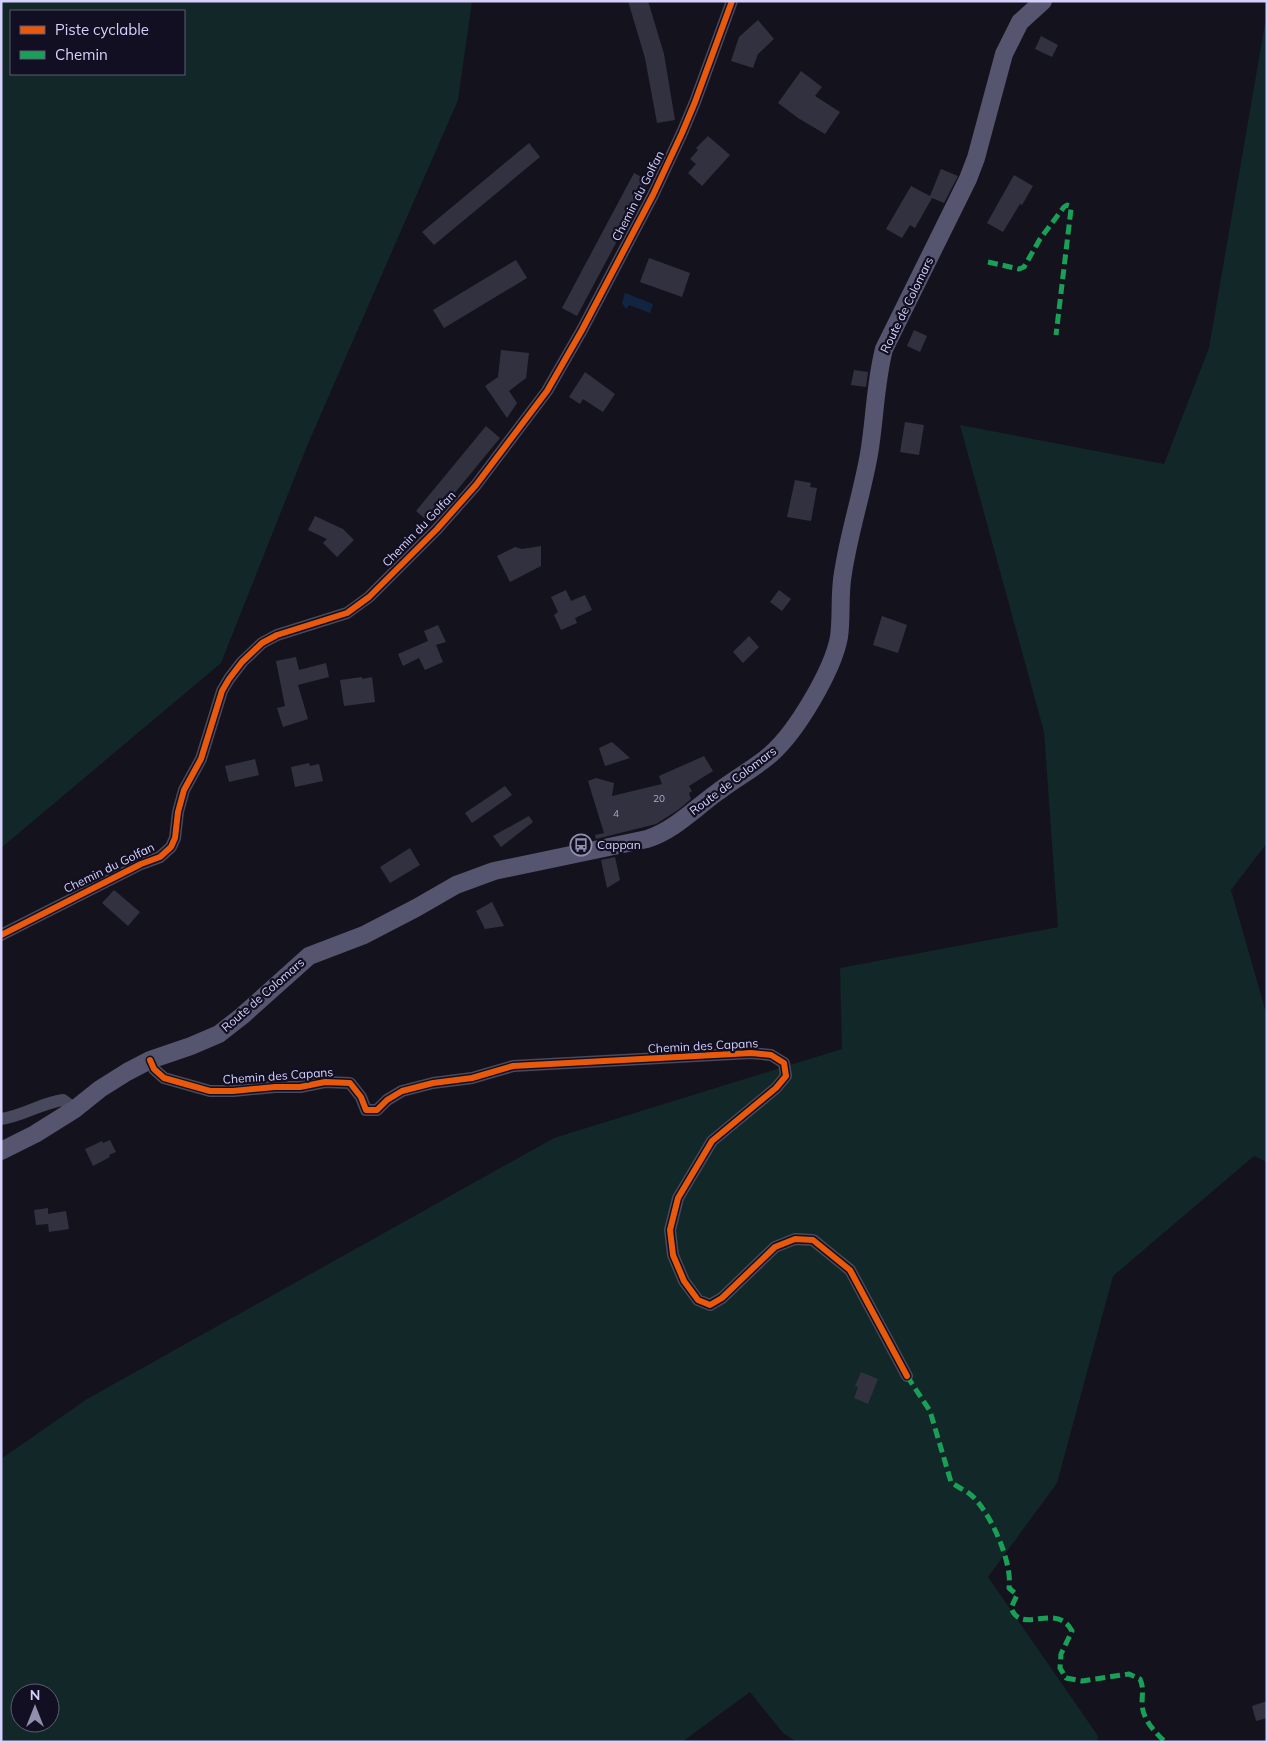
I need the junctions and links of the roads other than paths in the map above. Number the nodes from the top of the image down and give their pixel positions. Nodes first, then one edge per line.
1 (732, 1) edge
2 (1043, 1) edge
3 (1, 935) edge
4 (150, 1060) junction
5 (75, 1109) junction
6 (1, 1119) edge
7 (1, 1151) edge
8 (907, 1376) dead end

1 - 3 street, Chemin du Golfan
2 - 4 main road, Route de Colomars
4 - 5 main road, Route de Colomars
4 - 8 street, Chemin des Capans
5 - 6 street
5 - 7 main road, Route de Colomars

